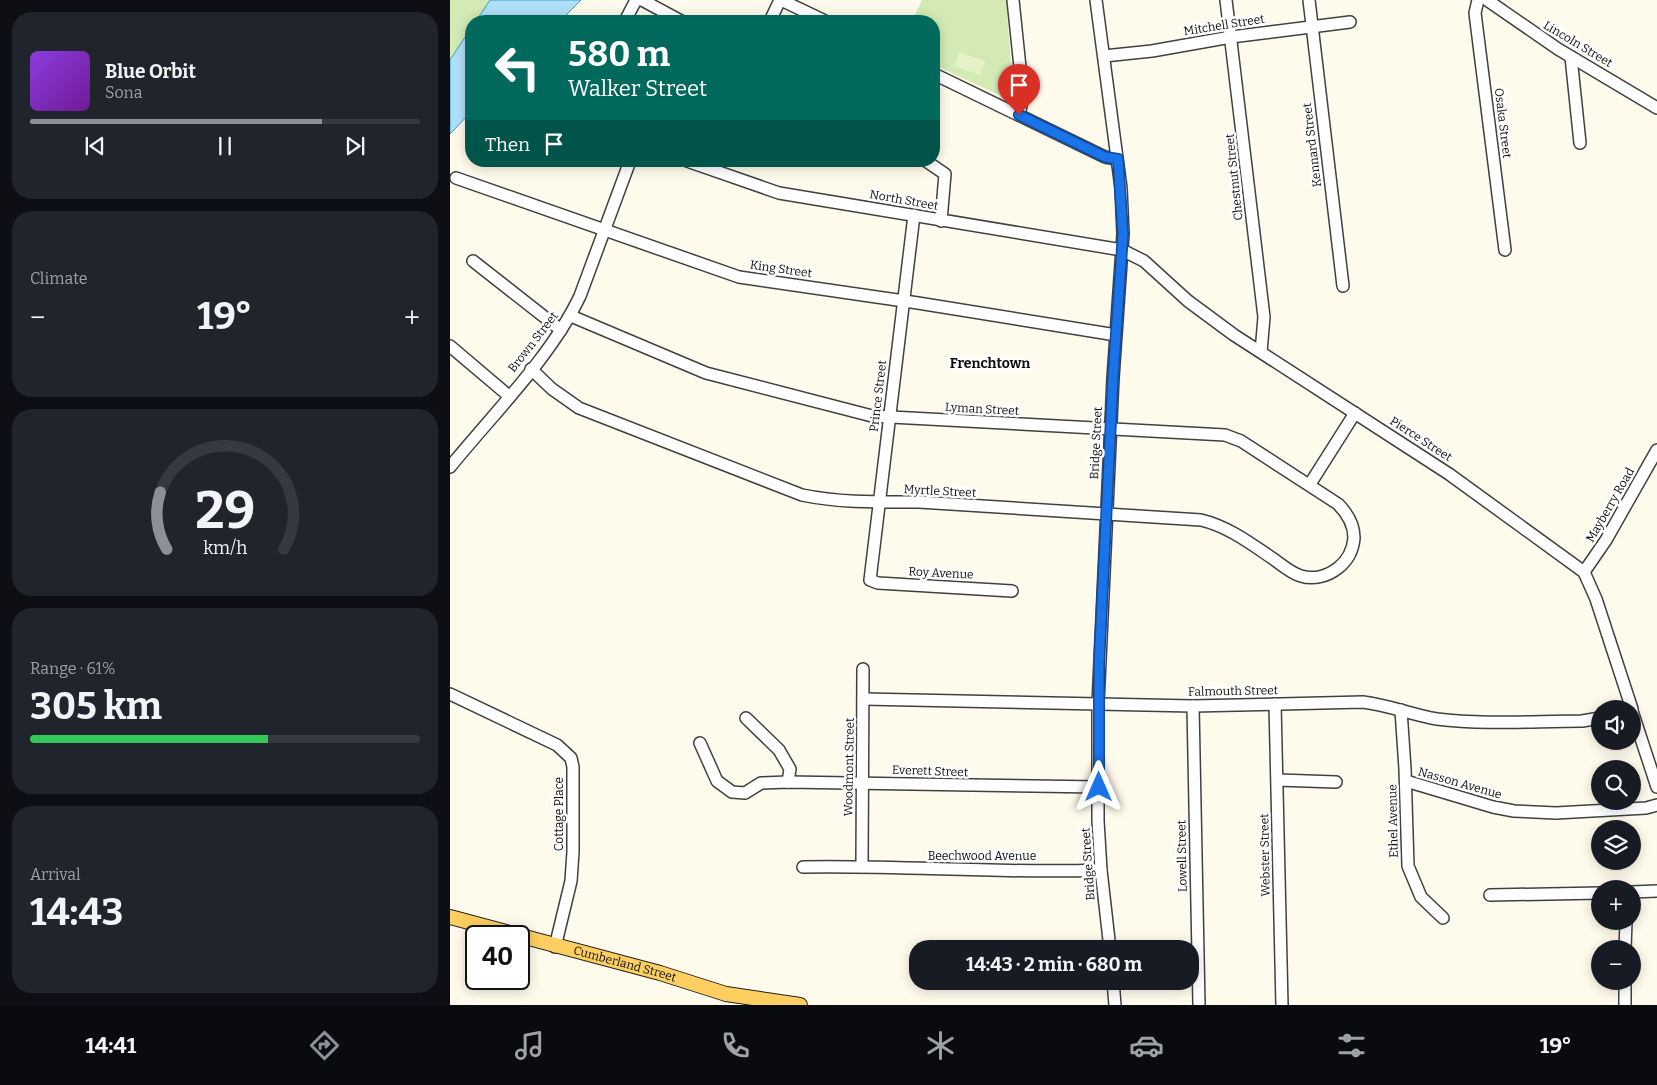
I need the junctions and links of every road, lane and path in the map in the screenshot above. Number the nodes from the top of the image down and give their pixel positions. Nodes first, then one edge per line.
1 (636, 0) edge
2 (780, 0) edge
3 (1013, 0) edge
4 (1096, 0) edge
5 (1226, 0) edge
6 (1309, 0) edge
7 (1478, 0) edge
8 (1487, 0) edge
9 (628, 15) edge
10 (670, 15) edge
11 (773, 15) edge
12 (812, 15) edge
13 (1350, 22) dead end
14 (1312, 26) junction
15 (1231, 37) junction
16 (1104, 56) junction
17 (1571, 57) junction
18 (940, 77) edge
19 (1657, 108) edge
20 (1019, 115) junction
21 (1580, 143) dead end
22 (1118, 159) junction
23 (628, 167) edge
24 (703, 167) edge
25 (935, 167) edge
26 (456, 178) dead end
27 (914, 215) junction
28 (941, 220) junction
29 (604, 231) junction
30 (1122, 250) junction
31 (1505, 250) dead end
32 (473, 261) dead end
33 (1343, 286) dead end
34 (904, 301) junction
35 (571, 316) junction
36 (562, 330) junction
37 (1116, 336) junction
38 (450, 346) edge
39 (1261, 352) junction
40 (531, 369) junction
41 (509, 396) junction
42 (1356, 413) junction
43 (888, 418) junction
44 (1111, 430) junction
45 (1657, 450) edge
46 (450, 467) edge
47 (1310, 484) junction
48 (878, 503) junction
49 (1106, 513) junction
50 (1351, 550) joint
51 (1584, 572) junction
52 (870, 580) joint
53 (1012, 590) dead end
54 (862, 668) dead end
55 (450, 694) edge
56 (864, 699) junction
57 (1629, 700) edge
58 (1098, 704) junction
59 (1275, 704) junction
60 (1194, 706) junction
61 (1401, 710) junction
62 (746, 718) dead end
63 (1591, 719) edge
64 (1641, 735) edge
65 (700, 743) dead end
66 (1654, 771) edge
67 (1278, 780) junction
68 (1406, 781) junction
69 (788, 782) junction
70 (1336, 782) dead end
71 (863, 783) junction
72 (1099, 787) junction
73 (1657, 788) edge
74 (1657, 805) edge
75 (862, 866) junction
76 (803, 867) dead end
77 (1101, 870) junction
78 (1657, 891) edge
79 (1641, 892) edge
80 (1591, 893) edge
81 (1490, 895) dead end
82 (450, 917) edge
83 (1443, 918) dead end
84 (1109, 940) edge
85 (555, 947) junction
86 (1113, 990) edge
87 (1625, 990) edge
88 (744, 1001) edge
89 (800, 1005) edge
90 (1114, 1005) edge
91 (1199, 1005) edge
92 (1282, 1005) edge
93 (1625, 1005) edge

1 - 9 street
1 - 10 street
2 - 11 street
2 - 12 street
3 - 20 street
4 - 16 street, Bridge Street
5 - 15 street, Chestnut Street
6 - 14 street, Kennard Street
7 - 31 street, Osaka Street
8 - 17 street, Lincoln Street
13 - 14 street, Mitchell Street
14 - 15 street, Mitchell Street
14 - 33 street, Kennard Street
15 - 16 street, Mitchell Street
15 - 39 street, Chestnut Street
16 - 22 street, Bridge Street
17 - 19 street, Lincoln Street
17 - 21 street
18 - 20 street
20 - 22 street
22 - 30 street, Bridge Street
23 - 29 street, Brown Street
24 - 27 street, North Street
25 - 28 street
26 - 29 street, King Street
27 - 28 street, North Street
27 - 34 street, Prince Street
28 - 30 street, North Street
29 - 34 street, King Street
29 - 35 street, Brown Street
30 - 37 street, Bridge Street
30 - 39 street, Pierce Street
32 - 36 street
34 - 37 street, King Street
34 - 43 street, Prince Street
35 - 36 street, Brown Street
35 - 43 street, Lyman Street
36 - 40 street, Brown Street
37 - 44 street, Bridge Street
38 - 41 street
39 - 42 street, Pierce Street
40 - 41 street, Brown Street
40 - 48 street, Myrtle Street
41 - 46 street, Brown Street
42 - 47 street
42 - 51 street, Pierce Street
43 - 44 street, Lyman Street
43 - 48 street, Prince Street
44 - 47 street, Lyman Street
44 - 49 street, Bridge Street
45 - 51 street, Mayberry Road
47 - 50 street, Lyman Street
48 - 49 street, Myrtle Street
48 - 52 street, Prince Street
49 - 50 street, Myrtle Street
49 - 58 street, Bridge Street
51 - 57 street
52 - 53 street, Roy Avenue
54 - 56 street, Woodmont Street
55 - 85 street, Cottage Place
56 - 58 street, Falmouth Street
56 - 71 street, Woodmont Street
58 - 60 street, Falmouth Street
58 - 72 street, Bridge Street
59 - 60 street, Falmouth Street
59 - 61 street, Falmouth Street
59 - 67 street, Webster Street
60 - 91 street, Lowell Street
61 - 63 street, Falmouth Street
61 - 68 street, Ethel Avenue
62 - 69 street
64 - 66 street
65 - 69 street, Everett Street
66 - 73 street
67 - 70 street
67 - 92 street, Webster Street
68 - 74 street, Nasson Avenue
68 - 83 street, Ethel Avenue
69 - 71 street, Everett Street
71 - 72 street, Everett Street
71 - 75 street, Woodmont Street
72 - 77 street, Bridge Street
75 - 76 street, Beechwood Avenue
75 - 77 street, Beechwood Avenue
77 - 84 street, Bridge Street
78 - 79 street
80 - 81 street
82 - 85 main road, Cumberland Street
85 - 88 main road, Cumberland Street
86 - 90 street
87 - 93 street
88 - 89 main road, Cumberland Street

